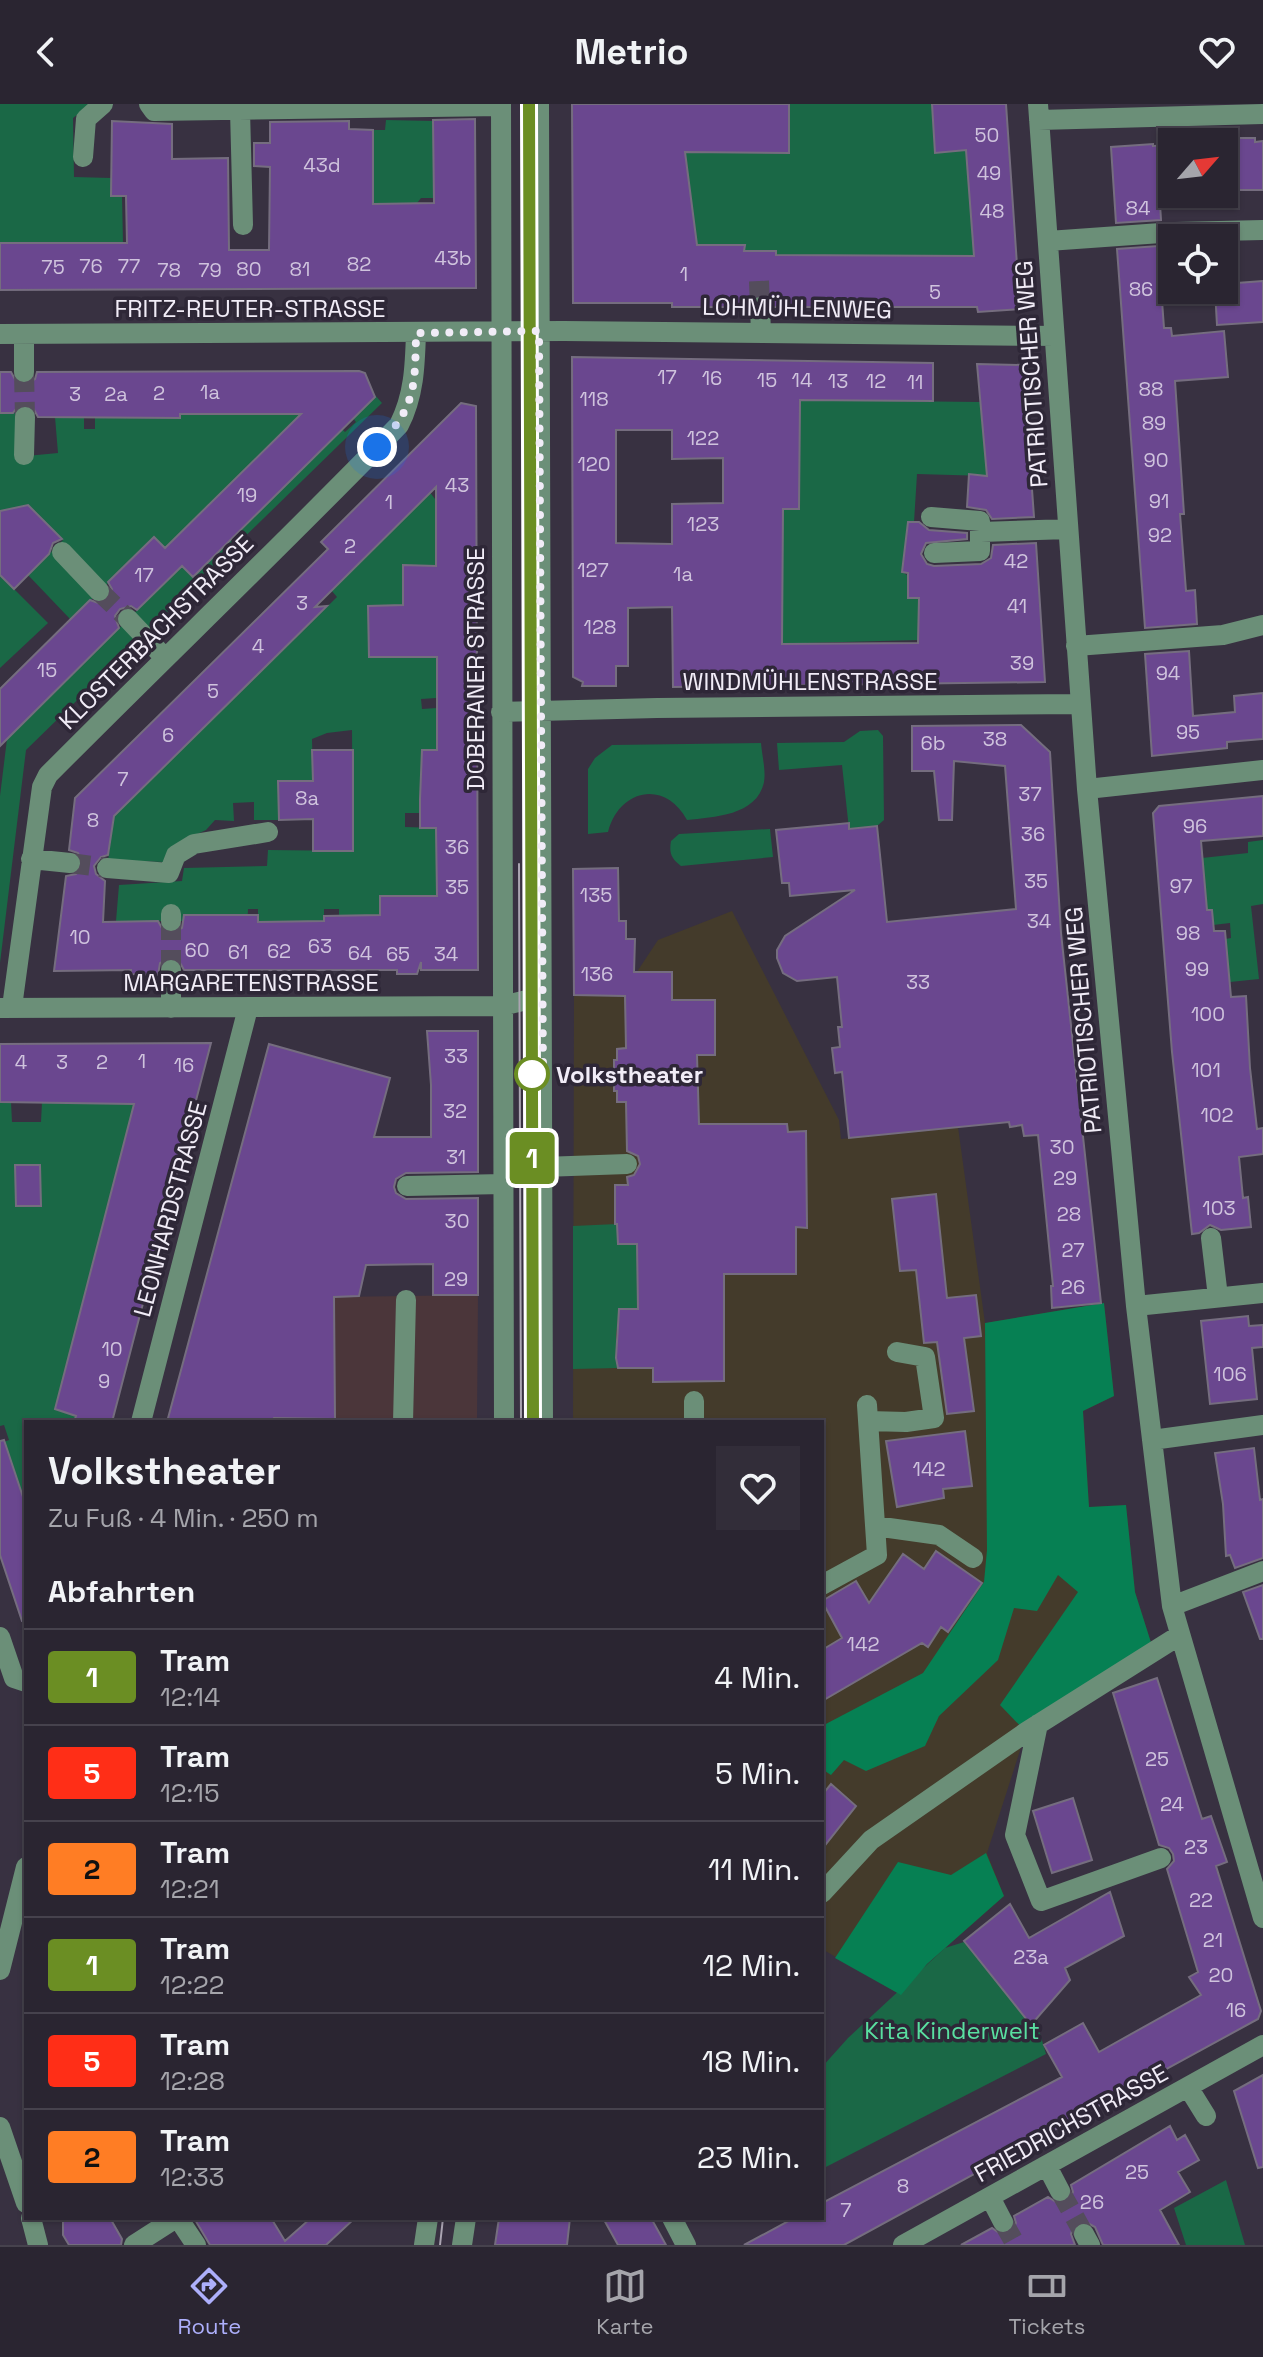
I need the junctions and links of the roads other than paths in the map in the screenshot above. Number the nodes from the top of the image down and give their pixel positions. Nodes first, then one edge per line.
1 (103, 104) edge
2 (149, 104) edge
3 (539, 104) edge
4 (501, 105) edge
5 (203, 107) edge
6 (240, 110) junction
7 (1038, 112) edge
8 (1263, 114) edge
9 (83, 157) dead end
10 (243, 225) dead end
11 (1263, 230) edge
12 (1048, 241) junction
13 (760, 307) tunnel mouth
14 (539, 331) junction
15 (501, 332) junction
16 (416, 333) junction
17 (761, 333) junction
18 (0, 334) edge
19 (24, 334) junction
20 (1054, 336) junction
21 (24, 372) tunnel mouth
22 (25, 417) tunnel mouth
23 (24, 455) dead end
24 (931, 517) dead end
25 (1068, 529) junction
26 (981, 532) junction
27 (62, 552) dead end
28 (934, 553) dead end
29 (99, 591) tunnel mouth
30 (128, 619) tunnel mouth
31 (1263, 625) edge
32 (1076, 646) junction
33 (165, 658) junction
34 (1080, 704) junction
35 (541, 711) junction
36 (501, 712) junction
37 (1263, 770) edge
38 (1088, 797) junction
39 (268, 832) dead end
40 (31, 859) junction
41 (70, 863) tunnel mouth
42 (107, 868) tunnel mouth
43 (171, 970) tunnel mouth
44 (541, 990) junction
45 (502, 1006) junction
46 (6, 1007) edge
47 (171, 1008) junction
48 (248, 1008) junction
49 (627, 1164) dead end
50 (543, 1167) junction
51 (503, 1184) junction
52 (407, 1186) dead end
53 (1211, 1238) dead end
54 (1263, 1293) edge
55 (1218, 1297) junction
56 (406, 1300) dead end
57 (1136, 1306) junction
58 (897, 1352) dead end
59 (694, 1401) dead end
60 (142, 1420) edge
61 (403, 1420) edge
62 (504, 1420) edge
63 (543, 1420) edge
64 (694, 1420) edge
65 (1263, 1425) edge
66 (1152, 1440) junction
67 (875, 1526) junction
68 (973, 1558) dead end
69 (1263, 1571) edge
70 (824, 1584) edge
71 (1172, 1606) junction
72 (1180, 1635) junction
73 (0, 1637) edge
74 (24, 1681) edge
75 (1038, 1724) junction
76 (1161, 1858) dead end
77 (24, 1875) edge
78 (824, 1891) edge
79 (1263, 1918) edge
80 (0, 1970) edge
81 (1263, 2045) edge
82 (1188, 2087) junction
83 (1206, 2116) dead end
84 (0, 2127) edge
85 (1047, 2166) junction
86 (1060, 2191) tunnel mouth
87 (24, 2197) edge
88 (990, 2197) junction
89 (32, 2220) edge
90 (178, 2220) edge
91 (428, 2220) edge
92 (466, 2220) edge
93 (673, 2220) edge
94 (1003, 2222) tunnel mouth
95 (151, 2225) edge
96 (38, 2245) edge
97 (134, 2245) edge
98 (196, 2245) edge
99 (424, 2245) edge
100 (462, 2245) edge
101 (686, 2245) edge
102 (903, 2245) edge

1 - 9 street
2 - 5 street
3 - 14 street
4 - 6 street
4 - 15 street, DOBERANER STRASSE
5 - 6 street
6 - 10 street
7 - 8 street
7 - 12 street, PATRIOTISCHER WEG
11 - 12 street
12 - 20 street, PATRIOTISCHER WEG
13 - 17 street
14 - 15 street
14 - 17 street, LOHMÜHLENWEG
14 - 35 street
15 - 16 street, FRITZ-REUTER-STRASSE
15 - 36 street, DOBERANER STRASSE
16 - 19 street, FRITZ-REUTER-STRASSE
16 - 33 street, KLOSTERBACHSTRASSE
17 - 20 street, LOHMÜHLENWEG
18 - 19 street, FRITZ-REUTER-STRASSE
19 - 21 street
20 - 25 street, PATRIOTISCHER WEG
22 - 23 street
24 - 26 street
25 - 26 street
25 - 32 street, PATRIOTISCHER WEG
26 - 28 street
27 - 29 street
30 - 33 street
31 - 32 street
32 - 34 street, PATRIOTISCHER WEG
33 - 40 street, KLOSTERBACHSTRASSE
34 - 35 street, WINDMÜHLENSTRASSE
34 - 38 street, PATRIOTISCHER WEG
35 - 36 street, WINDMÜHLENSTRASSE
35 - 44 street
36 - 45 street, DOBERANER STRASSE
37 - 38 street
38 - 57 street, PATRIOTISCHER WEG
39 - 42 street
40 - 41 street
40 - 46 street, KLOSTERBACHSTRASSE
43 - 47 street
44 - 45 street
44 - 50 street
45 - 48 street, MARGARETENSTRASSE
45 - 51 street, DOBERANER STRASSE
46 - 47 street, MARGARETENSTRASSE
47 - 48 street, MARGARETENSTRASSE
48 - 60 street, LEONHARDSTRASSE
49 - 50 street
50 - 63 street
51 - 52 street
51 - 62 street, DOBERANER STRASSE
53 - 55 street
54 - 55 street
55 - 57 street
56 - 61 street
57 - 66 street, PATRIOTISCHER WEG
58 - 67 street
59 - 64 street
65 - 66 street
66 - 71 street, PATRIOTISCHER WEG
67 - 68 street
67 - 70 street
69 - 71 street
71 - 72 street, PATRIOTISCHER WEG
72 - 75 street
72 - 79 street, PATRIOTISCHER WEG
73 - 74 street
75 - 76 street
75 - 78 street
77 - 80 street
81 - 82 street, FRIEDRICHSTRASSE
82 - 83 street
82 - 85 street, FRIEDRICHSTRASSE
84 - 87 street
85 - 86 street
85 - 88 street, FRIEDRICHSTRASSE
88 - 94 street
88 - 102 street, FRIEDRICHSTRASSE
89 - 96 street
90 - 98 street
91 - 99 street
92 - 100 street
93 - 101 street
95 - 97 street

